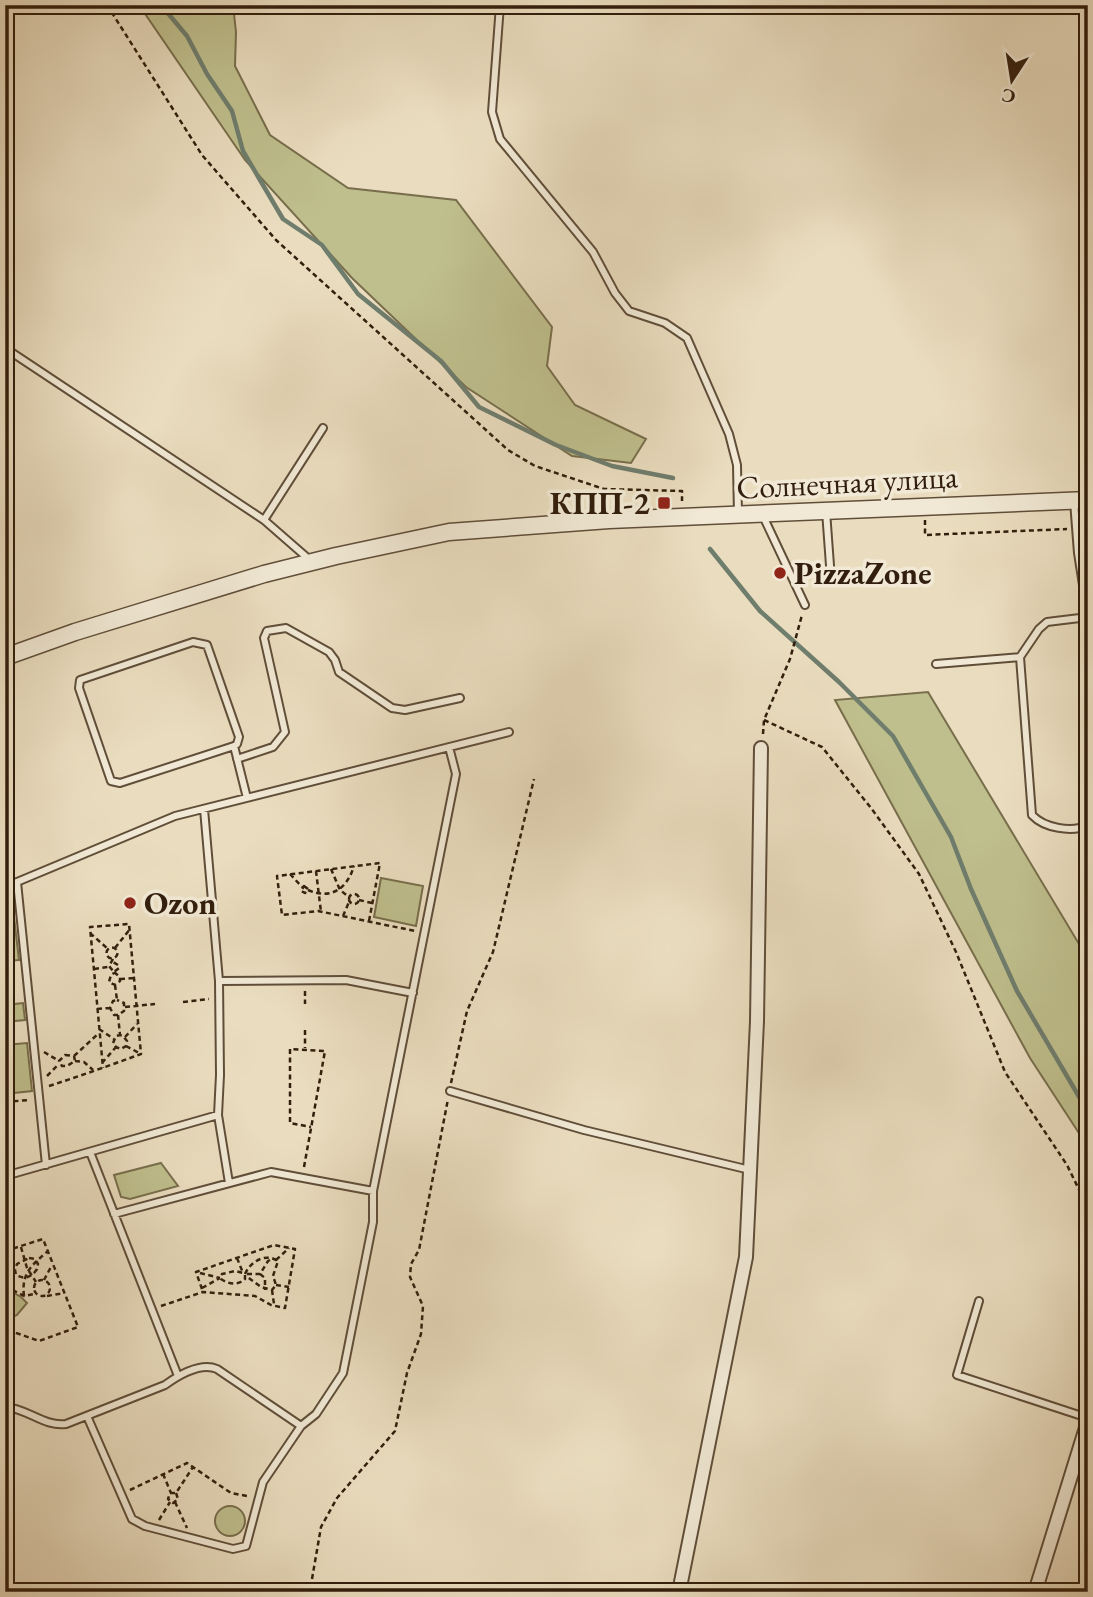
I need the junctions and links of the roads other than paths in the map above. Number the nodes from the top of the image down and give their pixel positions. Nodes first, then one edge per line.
1 (500, 5) edge
2 (5, 348) edge
3 (323, 428) dead end
4 (1081, 500) edge
5 (826, 511) junction
6 (762, 514) junction
7 (738, 516) junction
8 (264, 520) junction
9 (313, 562) junction
10 (1084, 574) edge
11 (831, 579) dead end
12 (805, 605) road end
13 (1088, 617) edge
14 (5, 657) edge
15 (1020, 657) junction
16 (936, 664) dead end
17 (460, 698) dead end
18 (509, 732) dead end
19 (234, 746) junction
20 (449, 747) junction
21 (761, 748) road end
22 (237, 759) junction
23 (247, 798) junction
24 (204, 809) junction
25 (1088, 825) edge
26 (17, 882) junction
27 (5, 887) edge
28 (219, 981) junction
29 (413, 993) junction
30 (450, 1091) road end
31 (218, 1115) junction
32 (90, 1152) junction
33 (46, 1165) junction
34 (750, 1170) junction
35 (5, 1176) edge
36 (229, 1183) junction
37 (373, 1191) junction
38 (114, 1214) junction
39 (979, 1301) dead end
40 (178, 1376) junction
41 (5, 1407) edge
42 (87, 1416) junction
43 (1088, 1420) edge
44 (301, 1426) junction
45 (679, 1592) edge
46 (1035, 1592) edge

1 - 7 lane
2 - 8 lane
3 - 8 lane
4 - 5 street, Солнечная улица
4 - 10 lane
5 - 6 street, Солнечная улица
5 - 11 lane
6 - 7 street, Солнечная улица
6 - 12 lane
7 - 9 street, Солнечная улица
8 - 9 lane
9 - 14 street, Солнечная улица
10 - 13 lane
13 - 15 lane
15 - 16 lane
15 - 25 lane
17 - 22 lane
18 - 20 lane
19 - 19 lane
19 - 22 lane
20 - 23 lane
20 - 29 lane
21 - 34 street
22 - 23 lane
23 - 24 lane
24 - 26 lane
24 - 28 lane
26 - 27 lane
26 - 33 lane
28 - 29 lane
28 - 31 lane
29 - 37 lane
30 - 34 lane
31 - 32 lane
31 - 36 lane
32 - 33 lane
32 - 38 lane
33 - 35 lane
34 - 45 street
36 - 37 lane
36 - 38 lane
37 - 44 lane
38 - 40 lane
39 - 43 lane
40 - 42 lane
40 - 44 lane
41 - 42 lane
42 - 44 lane
43 - 46 street

